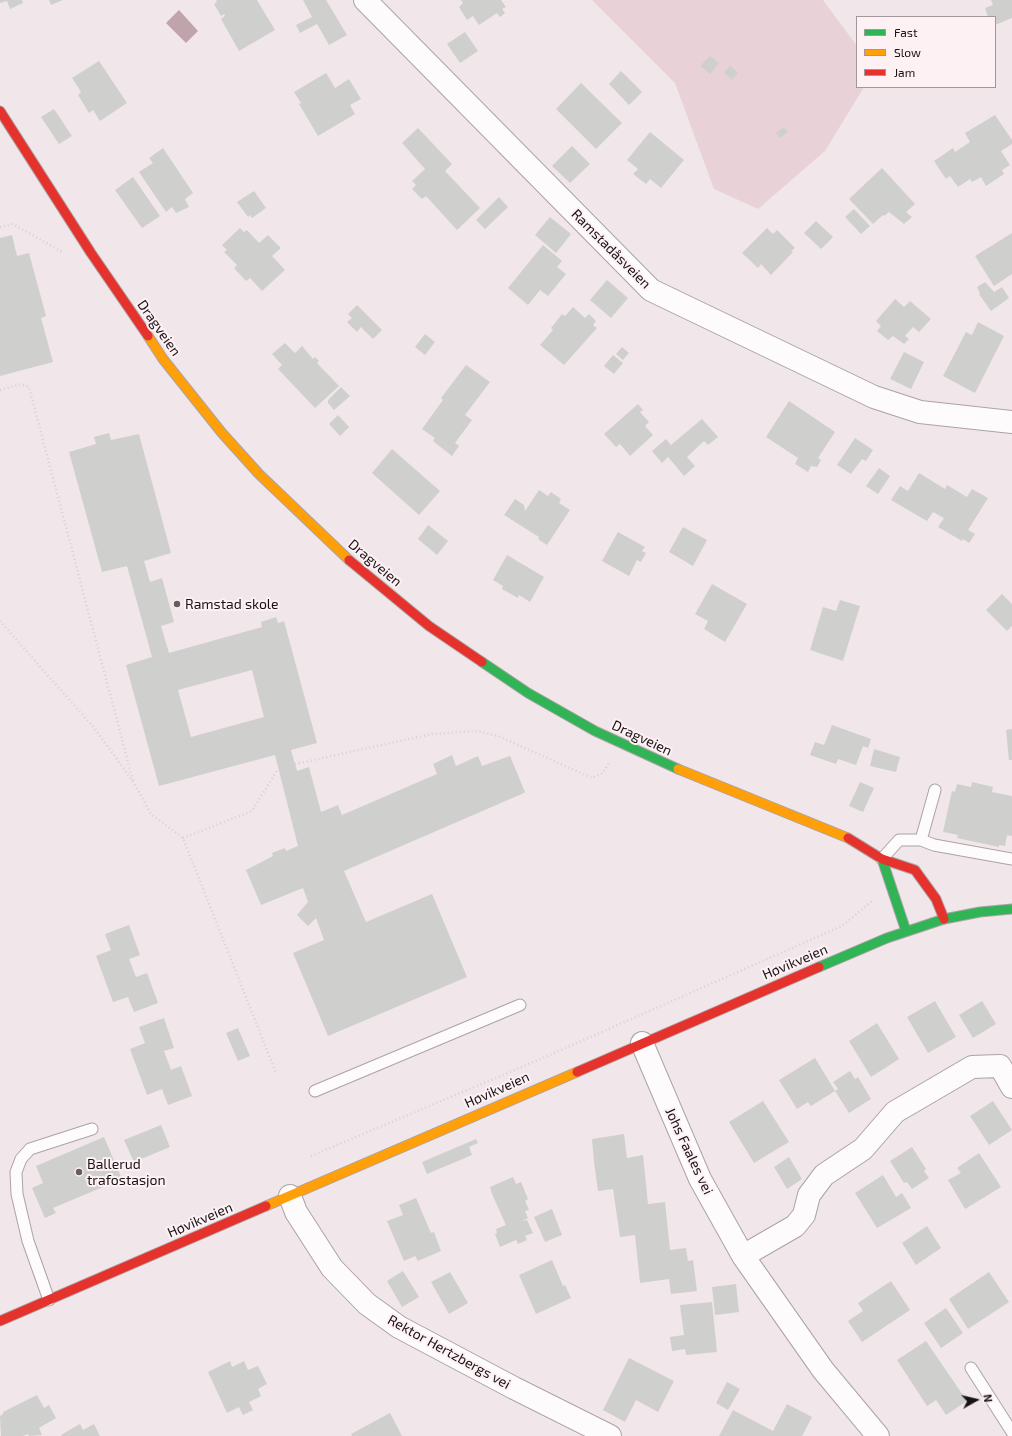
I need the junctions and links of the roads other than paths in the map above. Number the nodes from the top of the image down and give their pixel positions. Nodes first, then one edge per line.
1 (365, 0) edge
2 (0, 111) edge
3 (1012, 422) edge
4 (935, 790) dead end
5 (922, 840) junction
6 (1012, 859) edge
7 (882, 860) junction
8 (1012, 909) edge
9 (944, 919) junction
10 (906, 931) junction
11 (520, 1005) dead end
12 (642, 1043) junction
13 (1012, 1087) edge
14 (315, 1091) dead end
15 (92, 1129) dead end
16 (290, 1196) junction
17 (743, 1256) junction
18 (49, 1300) junction
19 (0, 1320) edge
20 (971, 1368) dead end
21 (1012, 1432) edge
22 (610, 1436) edge
23 (878, 1436) edge

1 - 3 street, Ramstadåsveien
2 - 7 main road, Dragveien
4 - 5 lane
5 - 6 lane
5 - 7 lane
7 - 9 main road, Dragveien
7 - 10 main road
8 - 9 main road, Høvikveien
9 - 10 main road, Høvikveien
10 - 12 main road, Høvikveien
11 - 14 lane
12 - 16 main road, Høvikveien
12 - 17 street, Johs Faales vei
13 - 17 street
15 - 18 lane
16 - 18 main road, Høvikveien
16 - 22 street, Rektor Hertzbergs vei
17 - 23 street, Johs Faales vei
18 - 19 main road, Høvikveien
20 - 21 lane

